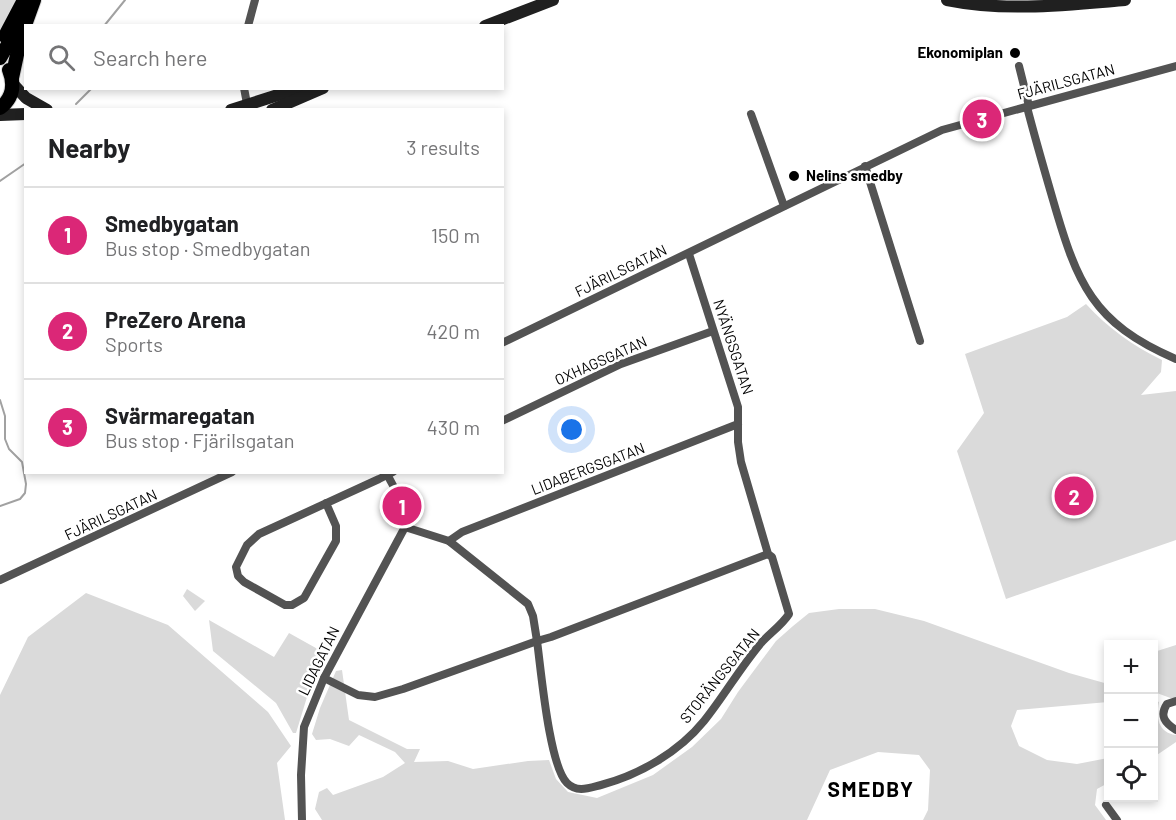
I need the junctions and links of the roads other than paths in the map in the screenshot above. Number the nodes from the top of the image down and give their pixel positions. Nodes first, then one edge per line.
1 (25, 0) edge
2 (34, 0) edge
3 (255, 0) edge
4 (553, 0) edge
5 (947, 0) edge
6 (1125, 0) edge
7 (995, 4) edge
8 (25, 24) edge
9 (249, 24) edge
10 (490, 24) edge
11 (24, 28) edge
12 (0, 45) edge
13 (0, 60) edge
14 (1019, 66) dead end
15 (1176, 66) edge
16 (13, 81) junction
17 (244, 90) edge
18 (294, 90) edge
19 (318, 90) edge
20 (1028, 106) junction
21 (247, 107) edge
22 (44, 108) edge
23 (277, 108) edge
24 (0, 113) edge
25 (24, 114) edge
26 (752, 114) dead end
27 (865, 166) junction
28 (784, 206) junction
29 (689, 254) junction
30 (713, 331) junction
31 (920, 341) dead end
32 (504, 342) edge
33 (1176, 359) edge
34 (504, 419) edge
35 (738, 424) junction
36 (228, 474) edge
37 (387, 474) edge
38 (389, 474) edge
39 (326, 503) junction
40 (405, 527) junction
41 (450, 541) junction
42 (768, 554) junction
43 (0, 580) edge
44 (788, 606) joint
45 (537, 641) junction
46 (324, 678) junction
47 (1176, 701) edge
48 (1176, 730) edge
49 (1106, 805) dead end
50 (302, 820) edge
51 (1117, 820) edge

1 - 12 main road
1 - 13 main road
2 - 8 main road
3 - 9 street
4 - 10 main road
5 - 7 main road
6 - 7 main road
11 - 16 main road
13 - 16 main road
14 - 20 street
15 - 20 street, FJÄRILSGATAN
16 - 22 main road
16 - 24 main road
17 - 21 street
18 - 21 main road
19 - 23 main road
20 - 27 street, FJÄRILSGATAN
20 - 33 street
24 - 25 main road
26 - 28 street
27 - 28 street, FJÄRILSGATAN
27 - 31 street
28 - 29 street, FJÄRILSGATAN
29 - 30 street, NYÄNGSGATAN
29 - 32 street, FJÄRILSGATAN
30 - 34 street, OXHAGSGATAN
30 - 35 street, NYÄNGSGATAN
35 - 41 street, LIDABERGSGATAN
35 - 42 street, NYÄNGSGATAN
36 - 43 street, FJÄRILSGATAN
37 - 39 street
38 - 40 street
39 - 39 street
40 - 41 street
40 - 46 street, LIDAGATAN
41 - 45 street, STORÄNGSGATAN
42 - 44 street, NYÄNGSGATAN
42 - 45 street
44 - 45 street, STORÄNGSGATAN
45 - 46 street
46 - 50 street, LIDAGATAN
47 - 48 street
49 - 51 street

